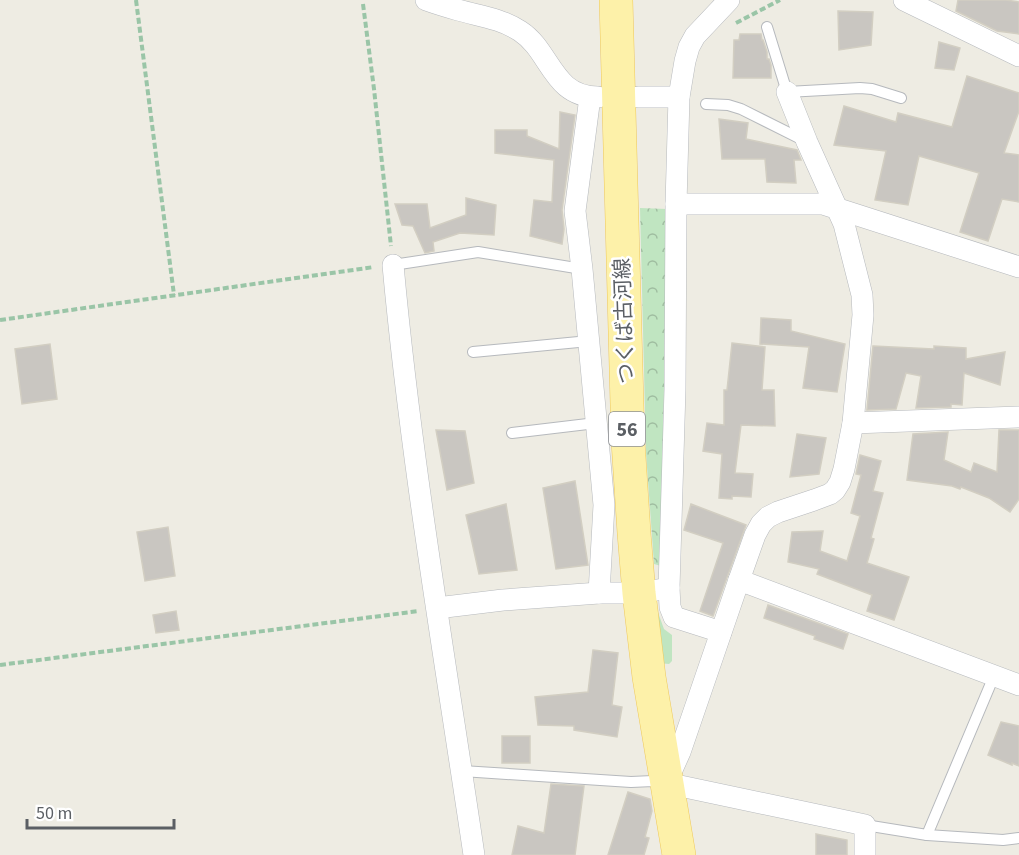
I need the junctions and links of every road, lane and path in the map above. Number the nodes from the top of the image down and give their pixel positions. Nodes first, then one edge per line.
1 (136, 0) edge
2 (426, 0) edge
3 (616, 0) edge
4 (729, 0) edge
5 (780, 0) edge
6 (904, 0) edge
7 (363, 4) dead end
8 (733, 24) dead end
9 (767, 27) dead end
10 (1019, 56) edge
11 (787, 92) junction
12 (679, 96) junction
13 (638, 97) dead end
14 (901, 98) dead end
15 (706, 104) dead end
16 (807, 142) junction
17 (676, 204) junction
18 (837, 208) junction
19 (393, 264) junction
20 (1019, 267) edge
21 (582, 269) junction
22 (174, 295) junction
23 (0, 320) edge
24 (589, 341) junction
25 (473, 352) dead end
26 (1019, 417) edge
27 (596, 423) junction
28 (853, 423) junction
29 (512, 433) dead end
30 (739, 580) junction
31 (654, 590) junction
32 (599, 593) junction
33 (437, 608) junction
34 (721, 632) junction
35 (0, 665) edge
36 (994, 676) junction
37 (1019, 685) edge
38 (462, 771) junction
39 (666, 783) junction
40 (866, 825) junction
41 (927, 835) junction
42 (1019, 838) edge
43 (474, 855) edge
44 (679, 855) edge
45 (865, 855) edge

1 - 22 path
2 - 21 street
3 - 31 main road, つくば古河線 / 56
4 - 12 street
5 - 8 path
6 - 10 street
7 - 19 path
9 - 11 lane
11 - 14 lane
11 - 16 street
12 - 13 street
12 - 17 street
15 - 16 lane
16 - 18 street
17 - 18 street
17 - 31 street
18 - 20 street
18 - 28 street
19 - 21 lane
19 - 22 path
19 - 33 street
21 - 24 street
22 - 23 path
24 - 25 lane
24 - 27 street
26 - 28 street
27 - 29 lane
27 - 32 street
28 - 30 street
30 - 34 street
30 - 36 street
31 - 32 street
31 - 34 street
31 - 39 main road, つくば古河線 / 56
32 - 33 street
33 - 35 path
33 - 38 street
34 - 39 street
36 - 37 street
36 - 41 lane
38 - 39 lane
38 - 43 street
39 - 40 street
39 - 44 main road, つくば古河線 / 56
40 - 41 lane
40 - 45 street
41 - 42 lane

